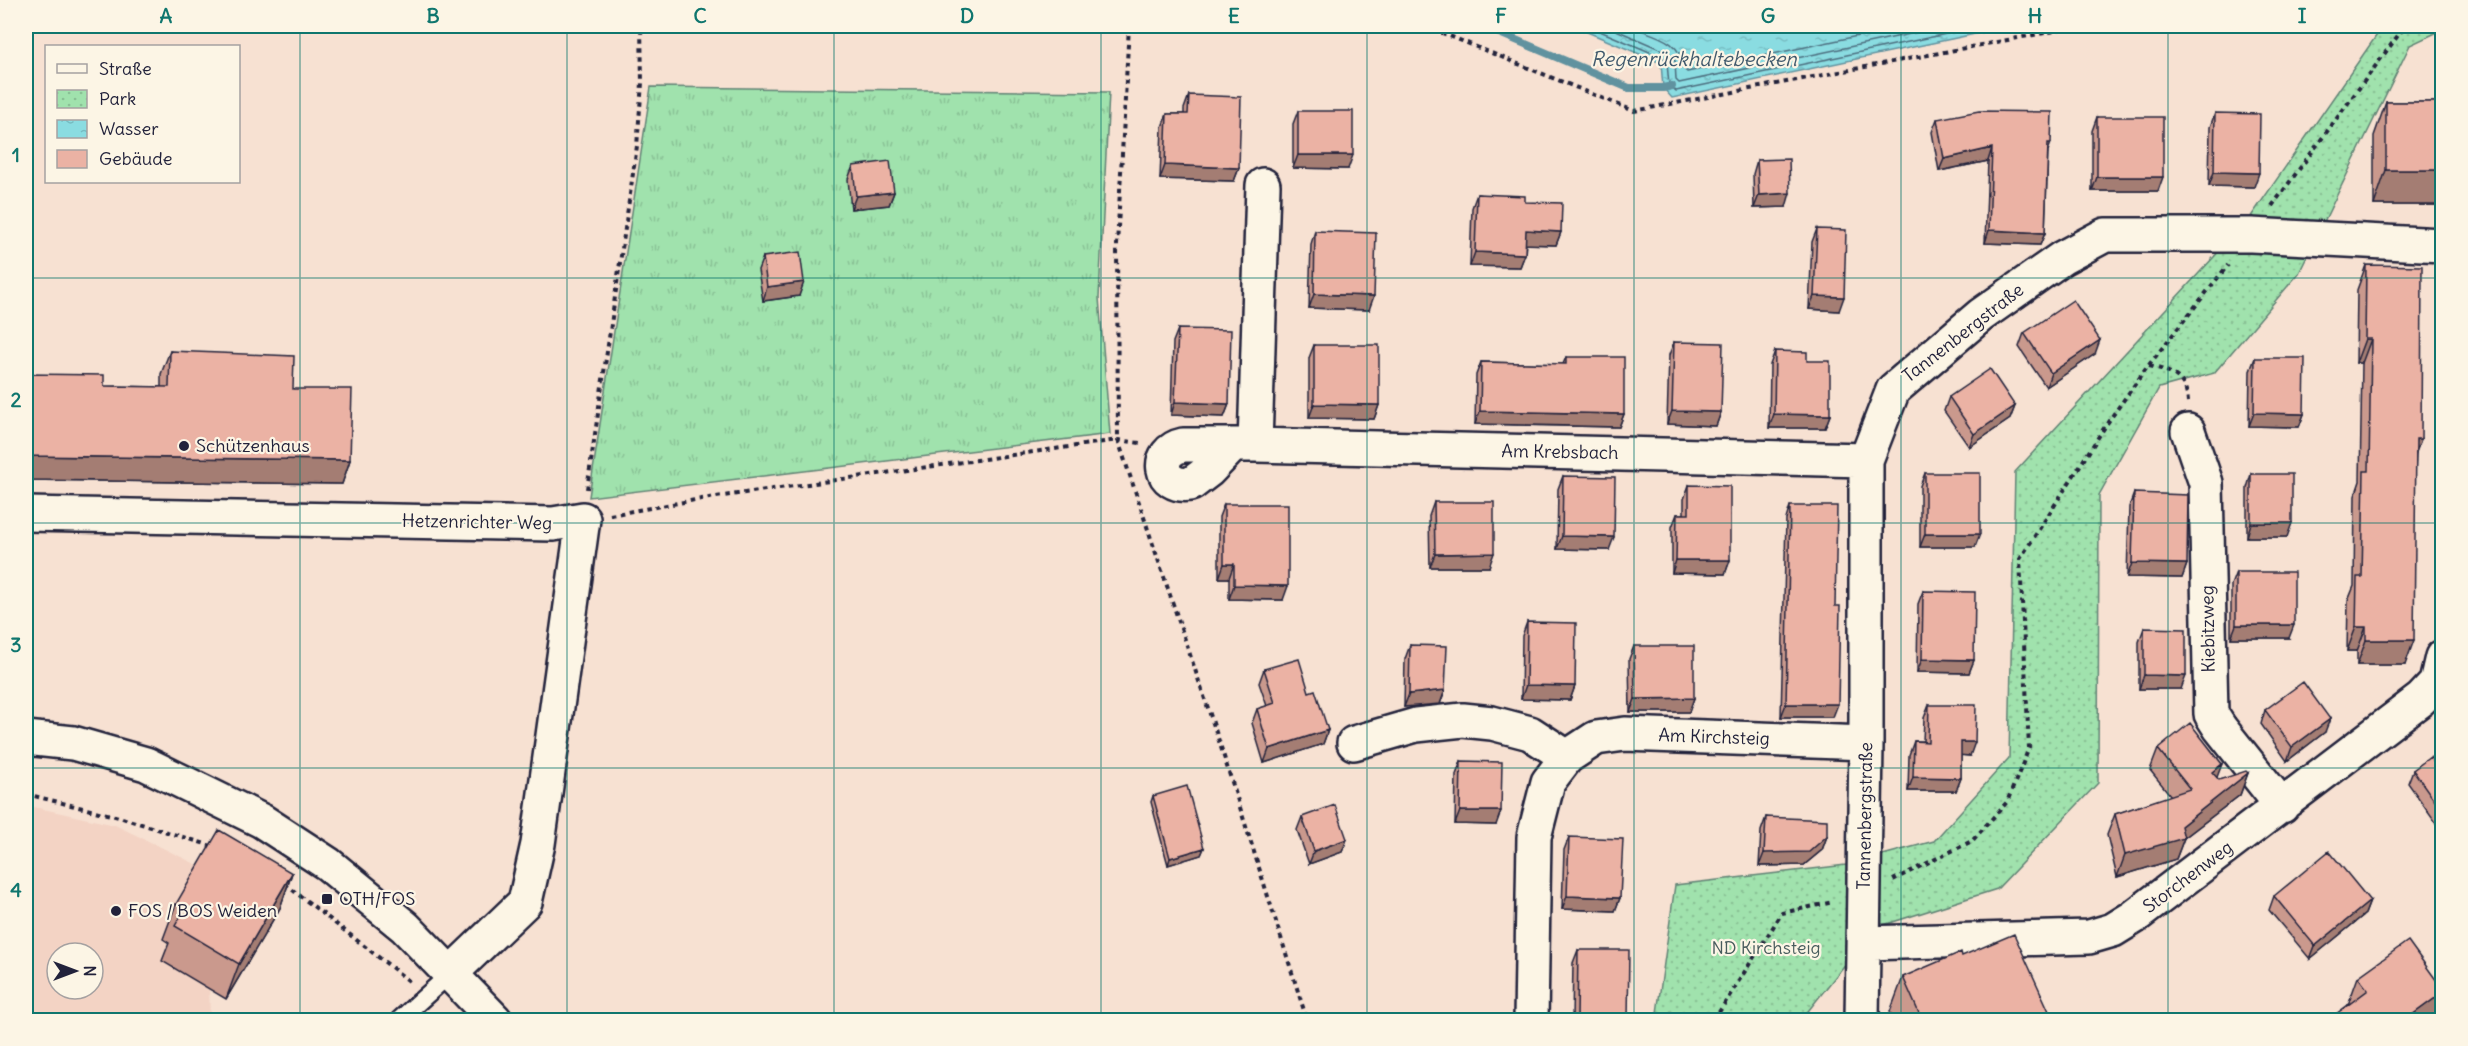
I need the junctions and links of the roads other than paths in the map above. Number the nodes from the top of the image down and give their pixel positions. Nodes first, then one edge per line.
1 (1263, 185) dead end
2 (2442, 245) edge
3 (2188, 431) road end
4 (1866, 459) junction
5 (26, 514) edge
6 (2442, 657) edge
7 (26, 738) edge
8 (1354, 743) dead end
9 (1866, 743) junction
10 (1567, 757) junction
11 (2282, 806) junction
12 (1864, 943) junction
13 (451, 973) junction
14 (399, 1020) edge
15 (495, 1020) edge
16 (1531, 1020) edge
17 (1862, 1020) edge

1 - 4 street, Am Krebsbach
2 - 4 street, Tannenbergstraße
3 - 11 street, Kiebitzweg
4 - 9 street, Tannenbergstraße
5 - 13 street, Hetzenrichter Weg
6 - 11 street, Storchenweg
7 - 13 street
8 - 10 street
9 - 10 street, Am Kirchsteig
9 - 12 street, Tannenbergstraße
10 - 16 street, Am Kirchsteig
11 - 12 street, Storchenweg
12 - 17 street, Tannenbergstraße
13 - 14 lane
13 - 15 street

